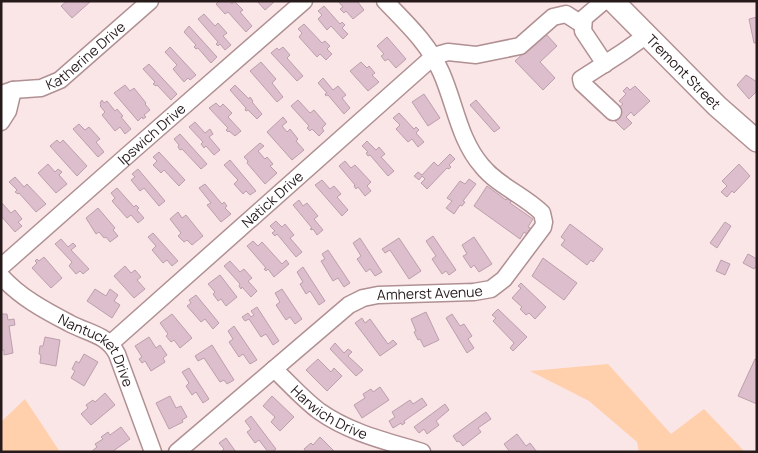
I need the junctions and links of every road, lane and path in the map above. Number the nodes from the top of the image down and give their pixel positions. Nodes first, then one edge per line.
1 (150, 1) edge
2 (304, 1) edge
3 (385, 1) edge
4 (604, 1) edge
5 (613, 1) edge
6 (583, 25) junction
7 (647, 35) junction
8 (434, 56) junction
9 (605, 64) junction
10 (7, 92) edge
11 (613, 112) dead end
12 (1, 122) edge
13 (757, 141) edge
14 (1, 267) edge
15 (1, 276) edge
16 (111, 343) junction
17 (274, 369) junction
18 (381, 447) edge
19 (153, 452) edge
20 (177, 452) edge
21 (422, 452) edge

1 - 10 street, Katherine Drive
2 - 14 street, Ipswich Drive
3 - 8 street, Amherst Avenue
4 - 6 street
5 - 7 main road, Tremont Street
6 - 8 street
6 - 9 street
7 - 9 street
7 - 13 main road, Tremont Street
8 - 16 street, Natick Drive
8 - 17 street, Amherst Avenue
9 - 11 street
10 - 12 street
15 - 16 street, Nantucket Drive
16 - 19 street, Nantucket Drive
17 - 18 street, Harwich Drive
17 - 20 street, Amherst Avenue
18 - 21 street, Harwich Drive

